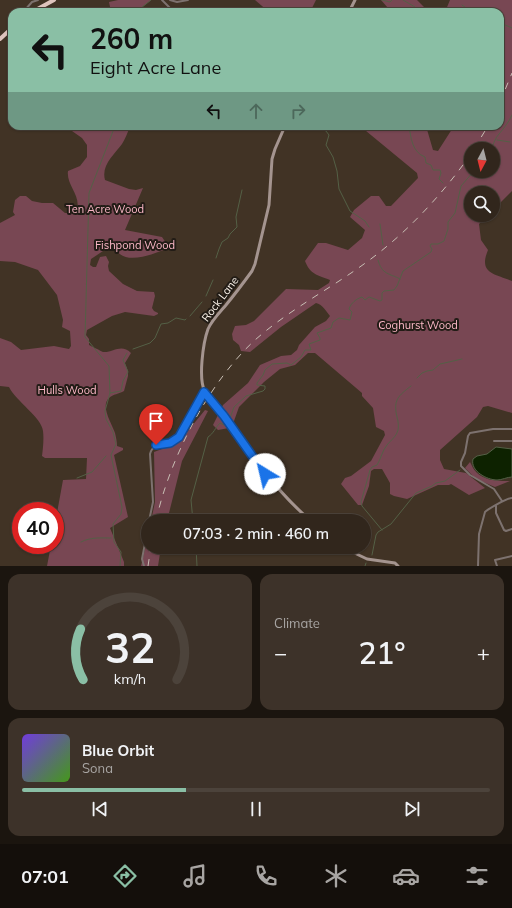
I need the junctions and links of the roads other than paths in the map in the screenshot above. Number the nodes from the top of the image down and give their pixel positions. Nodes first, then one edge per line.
1 (54, 0) edge
2 (162, 0) edge
3 (170, 0) edge
4 (188, 0) edge
5 (39, 3) edge
6 (27, 8) edge
7 (170, 8) edge
8 (8, 32) edge
9 (0, 39) edge
10 (283, 130) edge
11 (204, 392) junction
12 (512, 429) edge
13 (494, 441) dead end
14 (512, 441) edge
15 (512, 498) edge
16 (502, 501) junction
17 (496, 506) junction
18 (150, 514) edge
19 (303, 514) edge
20 (512, 529) edge
21 (143, 554) edge
22 (357, 554) edge
23 (512, 556) edge
24 (144, 566) edge
25 (398, 566) edge
26 (478, 566) edge
27 (497, 566) edge

1 - 5 highway
2 - 7 street
3 - 4 street
5 - 6 street
8 - 9 highway
10 - 11 street, Rock Lane
11 - 18 street
11 - 19 street
12 - 16 street
13 - 14 street
15 - 16 street
16 - 17 street
17 - 20 street
17 - 26 street
21 - 24 street
22 - 25 street
23 - 27 street

